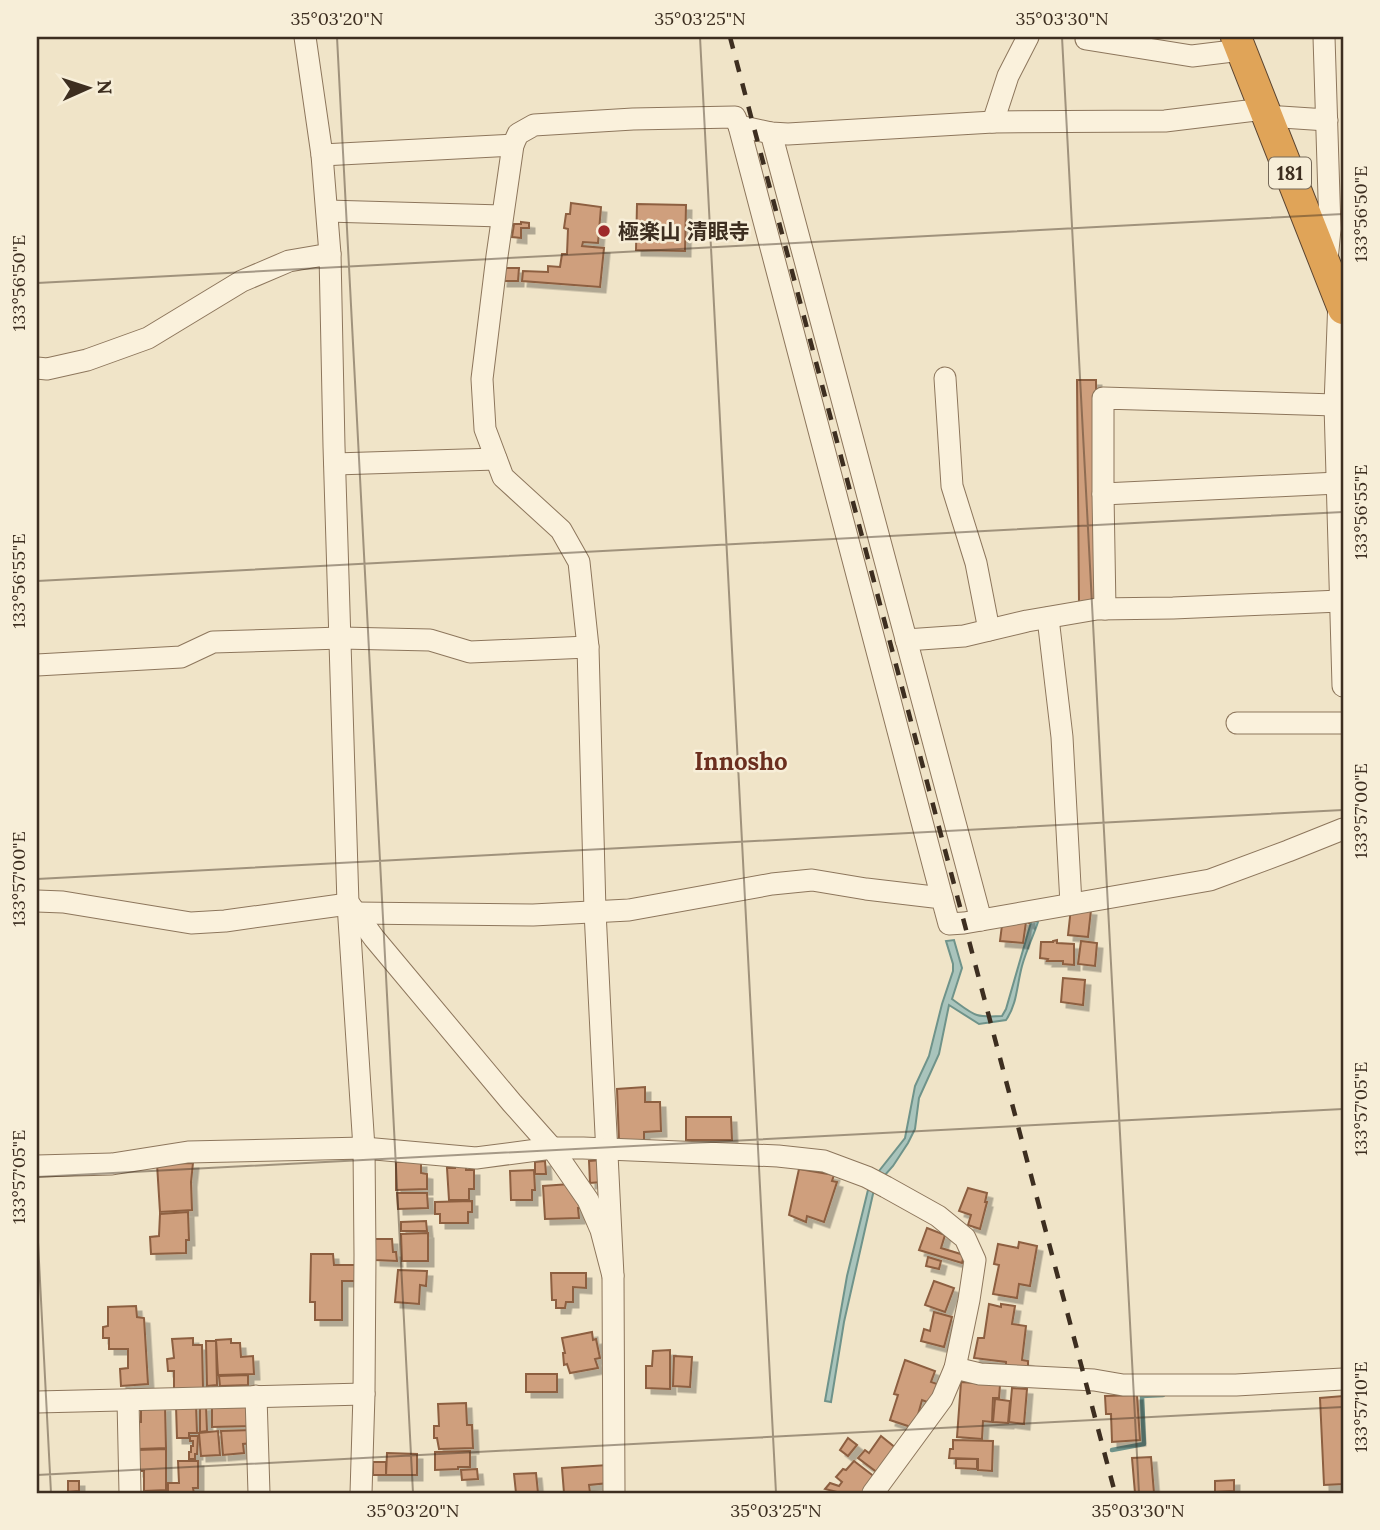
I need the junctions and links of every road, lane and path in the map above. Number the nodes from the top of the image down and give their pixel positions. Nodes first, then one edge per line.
1 (305, 37) edge
2 (1028, 37) edge
3 (1324, 37) edge
4 (1086, 39) dead end
5 (1238, 43) edge
6 (1266, 113) junction
7 (993, 122) junction
8 (1333, 124) edge
9 (739, 126) junction
10 (771, 134) junction
11 (513, 145) junction
12 (322, 155) junction
13 (327, 211) junction
14 (502, 216) junction
15 (330, 254) junction
16 (1327, 267) junction
17 (1341, 304) edge
18 (37, 368) edge
19 (945, 379) dead end
20 (1335, 405) junction
21 (496, 459) junction
22 (335, 464) junction
23 (1338, 483) junction
24 (1102, 494) junction
25 (1341, 607) edge
26 (1105, 608) junction
27 (1048, 618) junction
28 (989, 630) junction
29 (341, 638) junction
30 (906, 640) junction
31 (589, 647) junction
32 (37, 665) edge
33 (1343, 686) edge
34 (1237, 723) dead end
35 (1343, 723) edge
36 (1343, 829) edge
37 (942, 898) junction
38 (37, 901) edge
39 (1071, 904) junction
40 (352, 909) junction
41 (595, 911) junction
42 (981, 920) junction
43 (364, 1148) junction
44 (552, 1148) junction
45 (606, 1149) junction
46 (37, 1166) edge
47 (613, 1276) junction
48 (955, 1368) junction
49 (1343, 1379) edge
50 (364, 1394) junction
51 (256, 1396) junction
52 (128, 1400) junction
53 (37, 1402) edge
54 (130, 1493) edge
55 (259, 1493) edge
56 (361, 1493) edge
57 (614, 1493) edge
58 (873, 1493) edge

1 - 12 street
2 - 7 street
3 - 8 street
4 - 5 street
5 - 6 highway, 181
6 - 7 street
6 - 8 street
6 - 16 highway, 181
7 - 10 street
8 - 16 street
9 - 10 street
9 - 11 street
9 - 37 street
10 - 30 street
11 - 12 street
11 - 14 street
12 - 13 street
13 - 14 street
13 - 15 street
14 - 21 street
15 - 18 street
15 - 22 street
16 - 17 highway, 181
17 - 20 street
19 - 28 street
20 - 23 street
20 - 24 street
21 - 22 street
21 - 31 street
22 - 29 street
23 - 24 street
23 - 25 street
24 - 26 street
25 - 26 street
25 - 33 street
26 - 27 street
27 - 28 street
27 - 39 street
28 - 30 street
29 - 31 street
29 - 32 street
29 - 40 street
30 - 42 street
31 - 41 street
34 - 35 street
36 - 39 street
37 - 41 street
37 - 42 street
38 - 40 street
39 - 42 street
40 - 41 street
40 - 43 street
40 - 44 street
41 - 45 street
43 - 44 street
43 - 46 street
43 - 50 street
44 - 45 street
44 - 47 street
45 - 47 street
45 - 48 street
47 - 57 street
48 - 49 street
48 - 58 street
50 - 51 street
50 - 56 street
51 - 52 street
51 - 55 street
52 - 53 street
52 - 54 street

